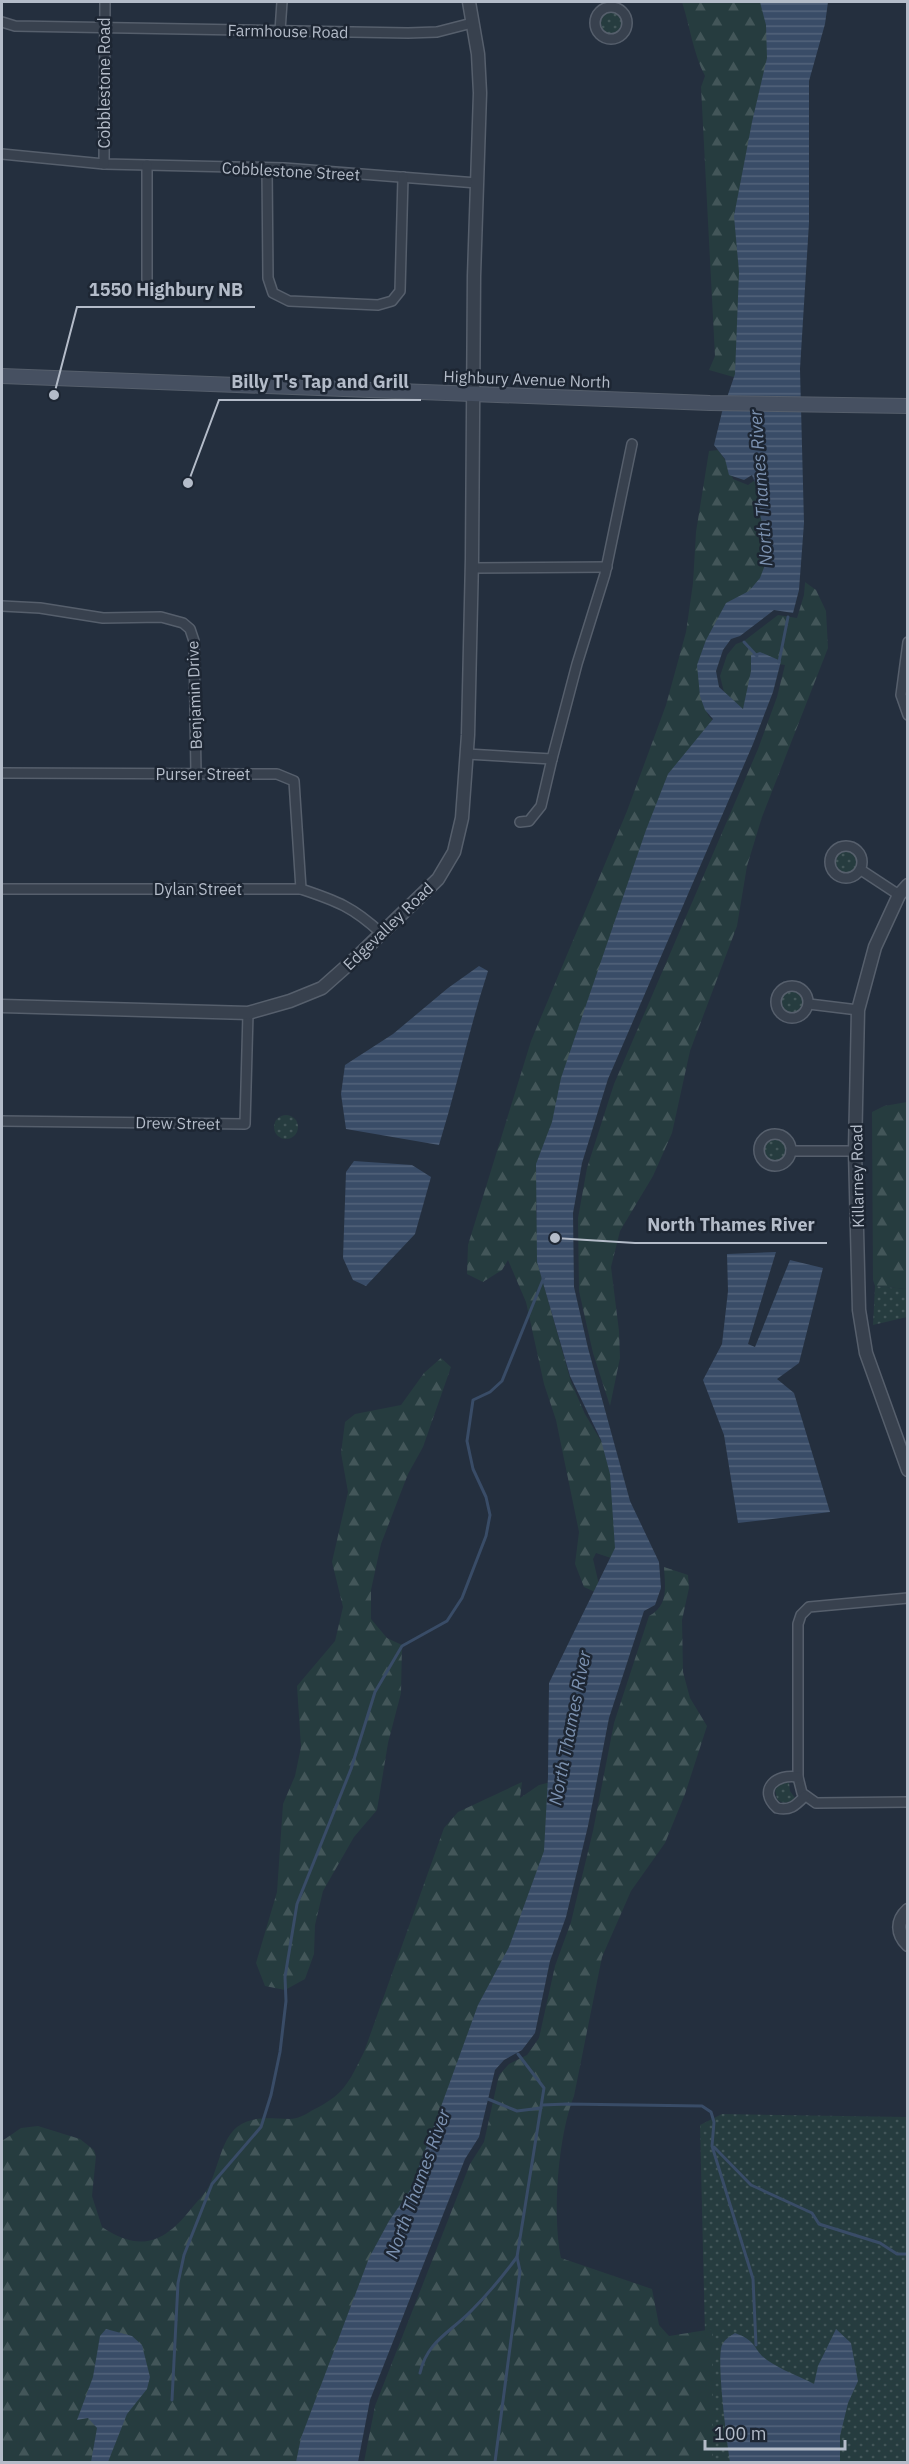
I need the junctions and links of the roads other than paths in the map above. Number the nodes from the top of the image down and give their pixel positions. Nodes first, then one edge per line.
1 (105, 2) edge
2 (282, 2) edge
3 (469, 2) edge
4 (2, 22) edge
5 (472, 23) junction
6 (103, 29) junction
7 (280, 31) junction
8 (2, 154) edge
9 (104, 164) junction
10 (147, 165) junction
11 (267, 169) junction
12 (403, 177) junction
13 (477, 183) junction
14 (147, 285) dead end
15 (2, 376) edge
16 (474, 393) junction
17 (908, 406) edge
18 (632, 444) dead end
19 (607, 567) junction
20 (472, 568) junction
21 (2, 606) edge
22 (908, 642) edge
23 (908, 715) edge
24 (467, 754) junction
25 (552, 759) junction
26 (2, 773) edge
27 (196, 774) junction
28 (520, 822) dead end
29 (861, 870) dead end
30 (908, 885) edge
31 (2, 889) edge
32 (301, 889) junction
33 (899, 895) junction
34 (381, 933) junction
35 (809, 1004) dead end
36 (2, 1006) edge
37 (858, 1010) junction
38 (248, 1013) junction
39 (2, 1121) edge
40 (791, 1151) dead end
41 (855, 1151) junction
42 (908, 1470) edge
43 (908, 1598) edge
44 (798, 1777) junction
45 (805, 1796) junction
46 (908, 1802) edge
47 (908, 1910) edge
48 (908, 1945) edge

1 - 6 street, Cobblestone Road
2 - 7 street
3 - 5 street, Edgevalley Road
4 - 6 street, Farmhouse Road
5 - 7 street, Farmhouse Road
5 - 13 street, Edgevalley Road
6 - 7 street, Farmhouse Road
6 - 9 street, Cobblestone Road
8 - 9 street, Cobblestone Street
9 - 10 street, Cobblestone Street
10 - 11 street, Cobblestone Street
10 - 14 street
11 - 12 street, Cobblestone Street
11 - 12 street
12 - 13 street, Cobblestone Street
13 - 16 street, Edgevalley Road
15 - 16 main road, Highbury Avenue North
16 - 17 main road, Highbury Avenue North
16 - 20 street, Edgevalley Road
18 - 19 street
19 - 20 street
19 - 25 street
20 - 24 street, Edgevalley Road
21 - 27 street, Benjamin Drive
22 - 23 street
24 - 25 street
24 - 34 street, Edgevalley Road
25 - 28 street
26 - 27 street, Purser Street
27 - 32 street, Purser Street
29 - 33 street
30 - 33 street, Killarney Road
31 - 32 street, Dylan Street
32 - 34 street, Dylan Street
33 - 37 street, Killarney Road
34 - 38 street, Edgevalley Road
35 - 37 street
36 - 38 street, Edgevalley Road
37 - 41 street, Killarney Road
38 - 39 street, Drew Street
40 - 41 street
41 - 42 street, Killarney Road
43 - 44 street
44 - 45 street
44 - 45 street
45 - 46 street
47 - 48 street

